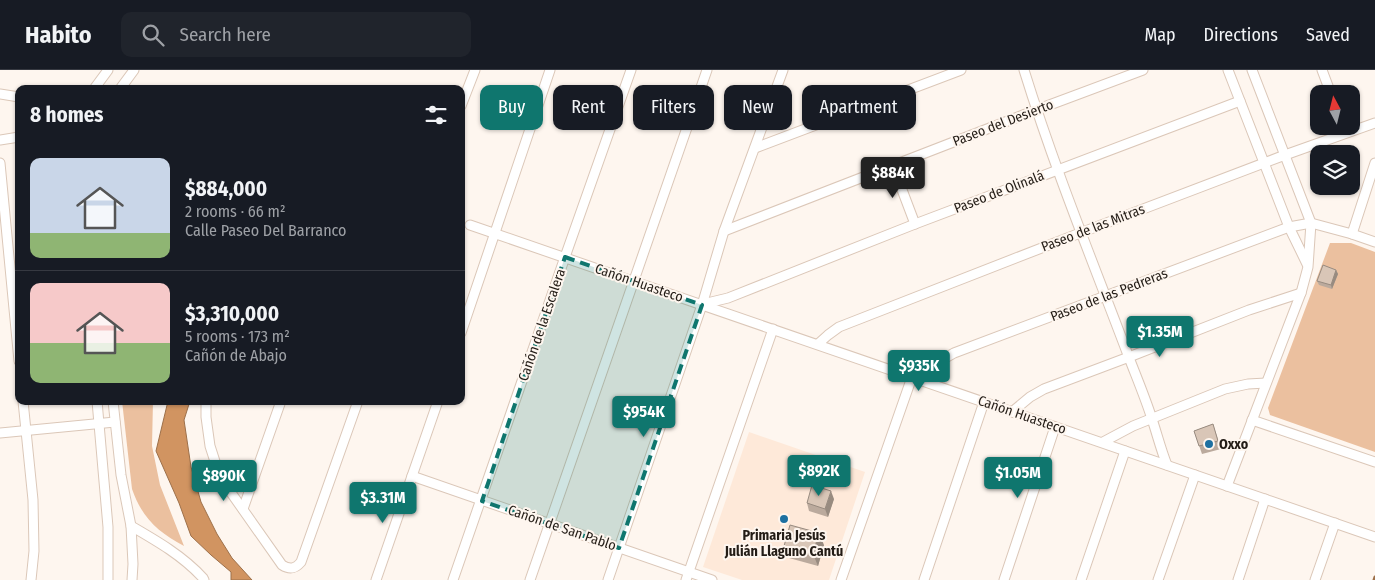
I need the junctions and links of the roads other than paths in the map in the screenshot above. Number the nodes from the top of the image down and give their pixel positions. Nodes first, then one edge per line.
1 (108, 70) edge
2 (134, 70) edge
3 (475, 70) edge
4 (550, 70) edge
5 (631, 70) edge
6 (707, 70) edge
7 (783, 70) edge
8 (961, 70) edge
9 (1024, 70) edge
10 (1143, 70) edge
11 (1228, 70) edge
12 (1252, 70) edge
13 (1322, 70) edge
14 (97, 85) edge
15 (123, 85) edge
16 (1328, 85) edge
17 (0, 94) edge
18 (465, 95) edge
19 (15, 97) edge
20 (1240, 101) junction
21 (1036, 110) junction
22 (1375, 123) edge
23 (1360, 126) edge
24 (1333, 135) edge
25 (15, 138) edge
26 (0, 140) edge
27 (755, 148) junction
28 (1285, 155) junction
29 (0, 162) edge
30 (1264, 163) junction
31 (1375, 163) edge
32 (893, 166) junction
33 (1058, 170) junction
34 (1311, 223) junction
35 (916, 224) junction
36 (470, 225) dead end
37 (1289, 227) junction
38 (724, 232) junction
39 (496, 233) junction
40 (1080, 233) junction
41 (1352, 234) junction
42 (1375, 242) edge
43 (565, 257) junction
44 (1308, 267) junction
45 (634, 281) junction
46 (1301, 293) junction
47 (1106, 296) junction
48 (702, 304) junction
49 (15, 319) edge
50 (465, 322) edge
51 (773, 329) junction
52 (818, 344) junction
53 (1129, 357) junction
54 (912, 377) junction
55 (1266, 383) junction
56 (984, 402) junction
57 (22, 405) edge
58 (98, 405) edge
59 (113, 405) edge
60 (206, 405) edge
61 (280, 405) edge
62 (357, 405) edge
63 (437, 405) edge
64 (1012, 412) junction
65 (1152, 419) junction
66 (1252, 420) junction
67 (115, 422) junction
68 (100, 424) junction
69 (1056, 427) junction
70 (25, 431) junction
71 (0, 433) edge
72 (1103, 442) junction
73 (1125, 450) junction
74 (1375, 462) edge
75 (1167, 465) junction
76 (1195, 474) junction
77 (412, 476) junction
78 (1227, 486) junction
79 (1265, 499) junction
80 (482, 500) junction
81 (243, 509) junction
82 (1335, 523) junction
83 (550, 524) junction
84 (131, 526) junction
85 (1375, 537) edge
86 (619, 548) junction
87 (687, 576) edge
88 (31, 580) edge
89 (108, 580) edge
90 (132, 580) edge
91 (204, 580) edge
92 (376, 580) edge
93 (453, 580) edge
94 (530, 580) edge
95 (608, 580) edge
96 (712, 580) edge
97 (841, 580) edge
98 (924, 580) edge
99 (1004, 580) edge
100 (1081, 580) edge
101 (1158, 580) edge
102 (1238, 580) edge
103 (1315, 580) edge

1 - 14 street
2 - 15 street
3 - 18 street
4 - 39 street
5 - 43 street, Cañón de la Escalera
6 - 45 street
7 - 27 street
8 - 27 street
9 - 21 street
10 - 21 street, Paseo del Desierto
11 - 20 street
12 - 28 street
13 - 16 street
17 - 19 street
20 - 30 street
20 - 33 street, Paseo de Olinalá
21 - 32 street, Paseo del Desierto
21 - 33 street
22 - 23 street, Paseo de las Mitras
24 - 28 street, Paseo de las Mitras
25 - 26 street
27 - 38 street
28 - 30 street, Paseo de las Mitras
28 - 34 street
29 - 49 street
30 - 37 street
30 - 40 street, Paseo de las Mitras
31 - 41 street
32 - 35 street
32 - 38 street, Paseo del Desierto
33 - 35 street, Paseo de Olinalá
33 - 40 street
34 - 37 street, Paseo de las Pedreras
34 - 41 street
34 - 44 street
35 - 48 street, Paseo de Olinalá
36 - 39 street, Cañón Huasteco
37 - 44 street
37 - 47 street, Paseo de las Pedreras
38 - 48 street
39 - 43 street, Cañón Huasteco
39 - 50 street
40 - 47 street
40 - 52 street, Paseo de las Mitras
41 - 42 street
43 - 45 street, Cañón Huasteco
43 - 80 street, Cañón de la Escalera
44 - 46 street
45 - 48 street, Cañón Huasteco
45 - 83 street
46 - 53 street
46 - 55 street
47 - 53 street
47 - 54 street, Paseo de las Pedreras
48 - 51 street, Cañón Huasteco
48 - 86 street
51 - 52 street, Cañón Huasteco
51 - 87 street
52 - 54 street, Cañón Huasteco
53 - 64 street
53 - 65 street
54 - 56 street, Cañón Huasteco
54 - 97 street
55 - 65 street
55 - 66 street
56 - 64 street, Cañón Huasteco
56 - 98 street
57 - 70 street
58 - 68 street
59 - 67 street
60 - 81 street
61 - 81 street
62 - 81 street
63 - 77 street
64 - 69 street, Cañón Huasteco
65 - 72 street
65 - 75 street
66 - 74 street
66 - 78 street
67 - 68 street
67 - 84 street
68 - 70 street
68 - 89 street
69 - 72 street, Cañón Huasteco
69 - 99 street
70 - 71 street
70 - 88 street
72 - 73 street, Cañón Huasteco
73 - 75 street, Cañón Huasteco
73 - 100 street
75 - 76 street, Cañón Huasteco
76 - 78 street, Cañón Huasteco
76 - 101 street
77 - 80 street, Cañón de San Pablo
77 - 92 street
78 - 79 street, Cañón Huasteco
79 - 82 street, Cañón Huasteco
79 - 102 street
80 - 83 street, Cañón de San Pablo
80 - 93 street, Cañón de la Escalera
82 - 85 street, Cañón Huasteco
82 - 103 street
83 - 86 street, Cañón de San Pablo
83 - 94 street
84 - 90 street
84 - 91 street
86 - 87 street, Cañón de San Pablo
86 - 95 street
87 - 96 street, Cañón de San Pablo

